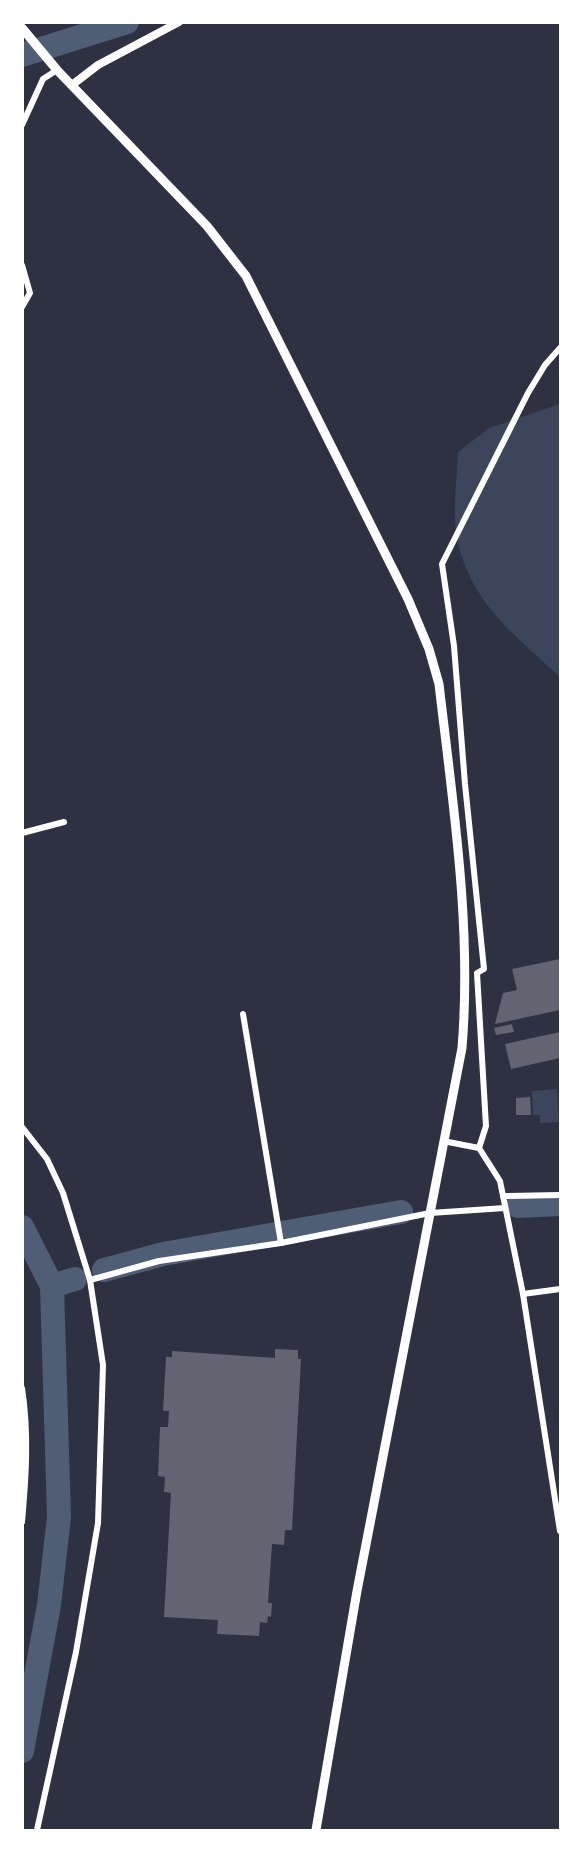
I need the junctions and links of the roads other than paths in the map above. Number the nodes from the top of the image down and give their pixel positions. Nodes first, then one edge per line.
1 (179, 22) edge
2 (22, 28) edge
3 (55, 68) junction
4 (72, 85) junction
5 (22, 125) edge
6 (22, 265) edge
7 (22, 307) edge
8 (561, 348) edge
9 (64, 822) dead end
10 (22, 833) edge
11 (243, 1014) dead end
12 (22, 1127) edge
13 (443, 1141) junction
14 (479, 1148) junction
15 (503, 1196) junction
16 (561, 1196) edge
17 (505, 1208) junction
18 (430, 1213) junction
19 (281, 1244) junction
20 (90, 1280) junction
21 (561, 1288) edge
22 (523, 1294) junction
23 (22, 1388) edge
24 (22, 1522) edge
25 (561, 1531) edge
26 (37, 1830) edge
27 (316, 1830) edge

1 - 4 main road
2 - 3 main road
3 - 4 main road
3 - 5 street
4 - 13 main road
6 - 7 street
8 - 14 street
9 - 10 street
11 - 19 street
12 - 20 street
13 - 14 street
13 - 18 main road
14 - 15 street
15 - 16 street
15 - 17 street
17 - 18 street
17 - 22 street
18 - 19 street
18 - 27 main road
19 - 20 street
20 - 26 street
21 - 22 street
22 - 25 street
23 - 24 street

